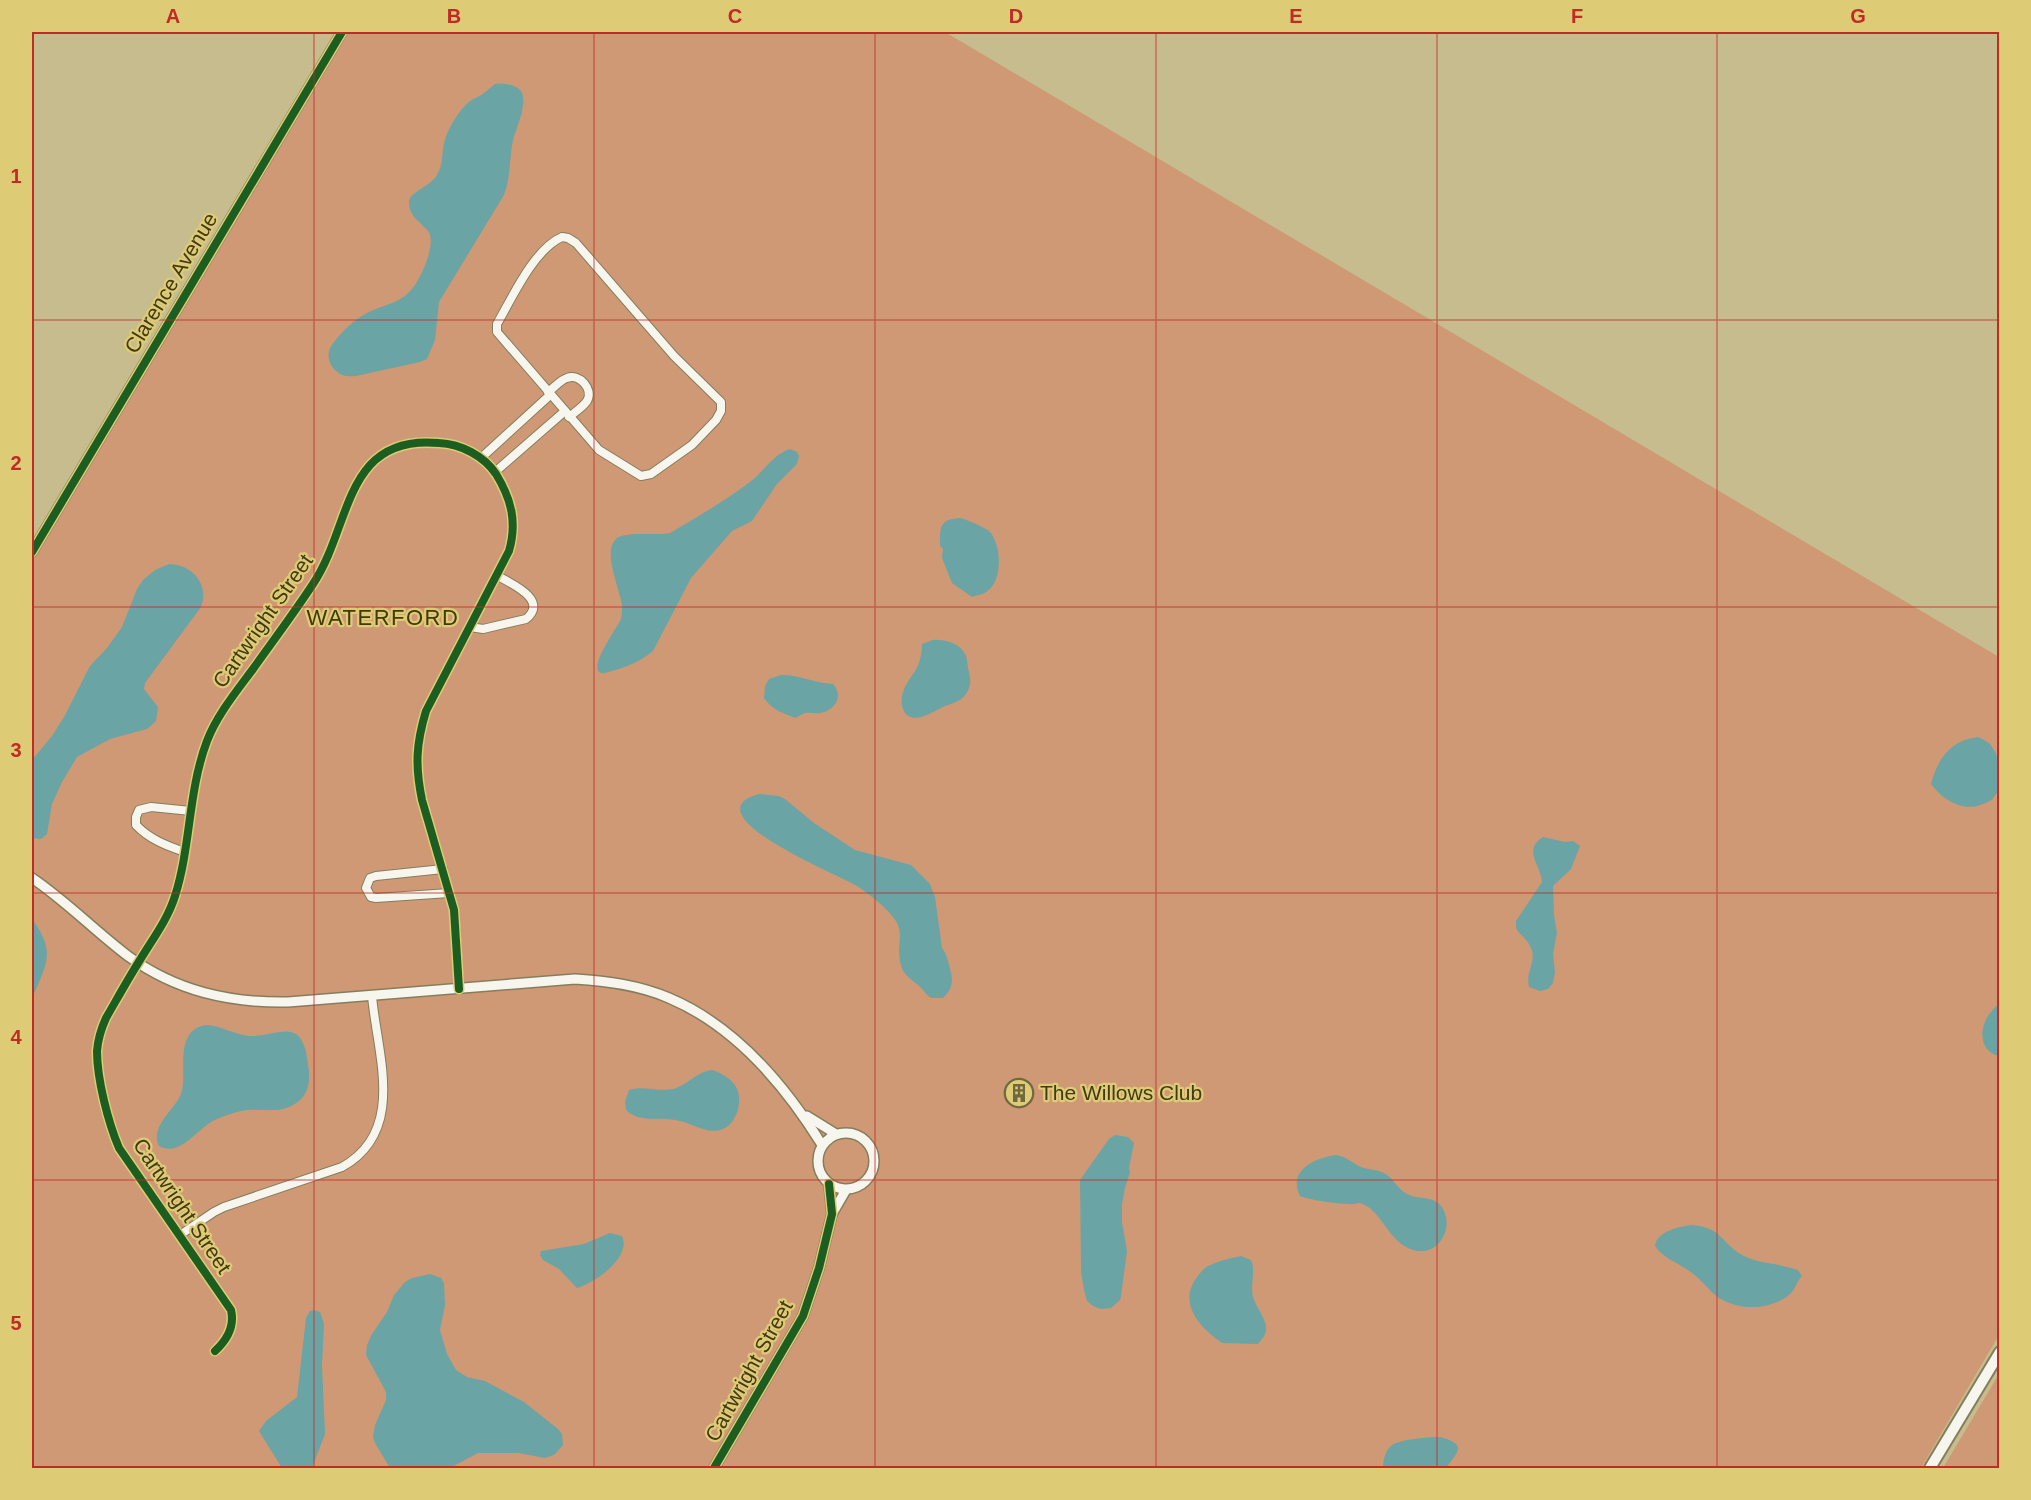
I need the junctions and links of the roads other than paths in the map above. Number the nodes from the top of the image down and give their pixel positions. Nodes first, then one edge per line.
1 (342, 32) edge
2 (549, 394) junction
3 (567, 414) junction
4 (481, 458) junction
5 (495, 472) junction
6 (32, 552) edge
7 (498, 576) junction
8 (470, 627) junction
9 (191, 811) junction
10 (185, 852) junction
11 (443, 868) junction
12 (32, 878) edge
13 (449, 893) junction
14 (138, 963) junction
15 (459, 989) junction
16 (372, 996) junction
17 (800, 1110) junction
18 (836, 1134) junction
19 (822, 1145) junction
20 (829, 1184) junction
21 (846, 1190) junction
22 (832, 1214) junction
23 (180, 1235) junction
24 (215, 1351) dead end
25 (2000, 1352) edge
26 (714, 1468) edge
27 (1930, 1468) edge

1 - 6 street, Clarence Avenue
2 - 3 street
2 - 3 street
2 - 3 street
2 - 4 street
3 - 5 street
4 - 5 street, Cartwright Street
4 - 9 street, Cartwright Street
5 - 7 street, Cartwright Street
7 - 8 street, Cartwright Street
7 - 8 street
8 - 11 street, Cartwright Street
9 - 10 street, Cartwright Street
9 - 10 street
10 - 14 street, Cartwright Street
11 - 13 street, Cartwright Street
11 - 13 street
12 - 14 street
13 - 15 street, Cartwright Street
14 - 16 street
14 - 23 street, Cartwright Street
15 - 16 street
15 - 17 street
16 - 23 street, Cartwright Street
17 - 18 street
17 - 19 street
18 - 19 street
18 - 21 street
19 - 20 street
20 - 21 street
20 - 22 street, Cartwright Street
21 - 22 street, Cartwright Street
22 - 26 street, Cartwright Street
23 - 24 street, Cartwright Street
25 - 27 main road

